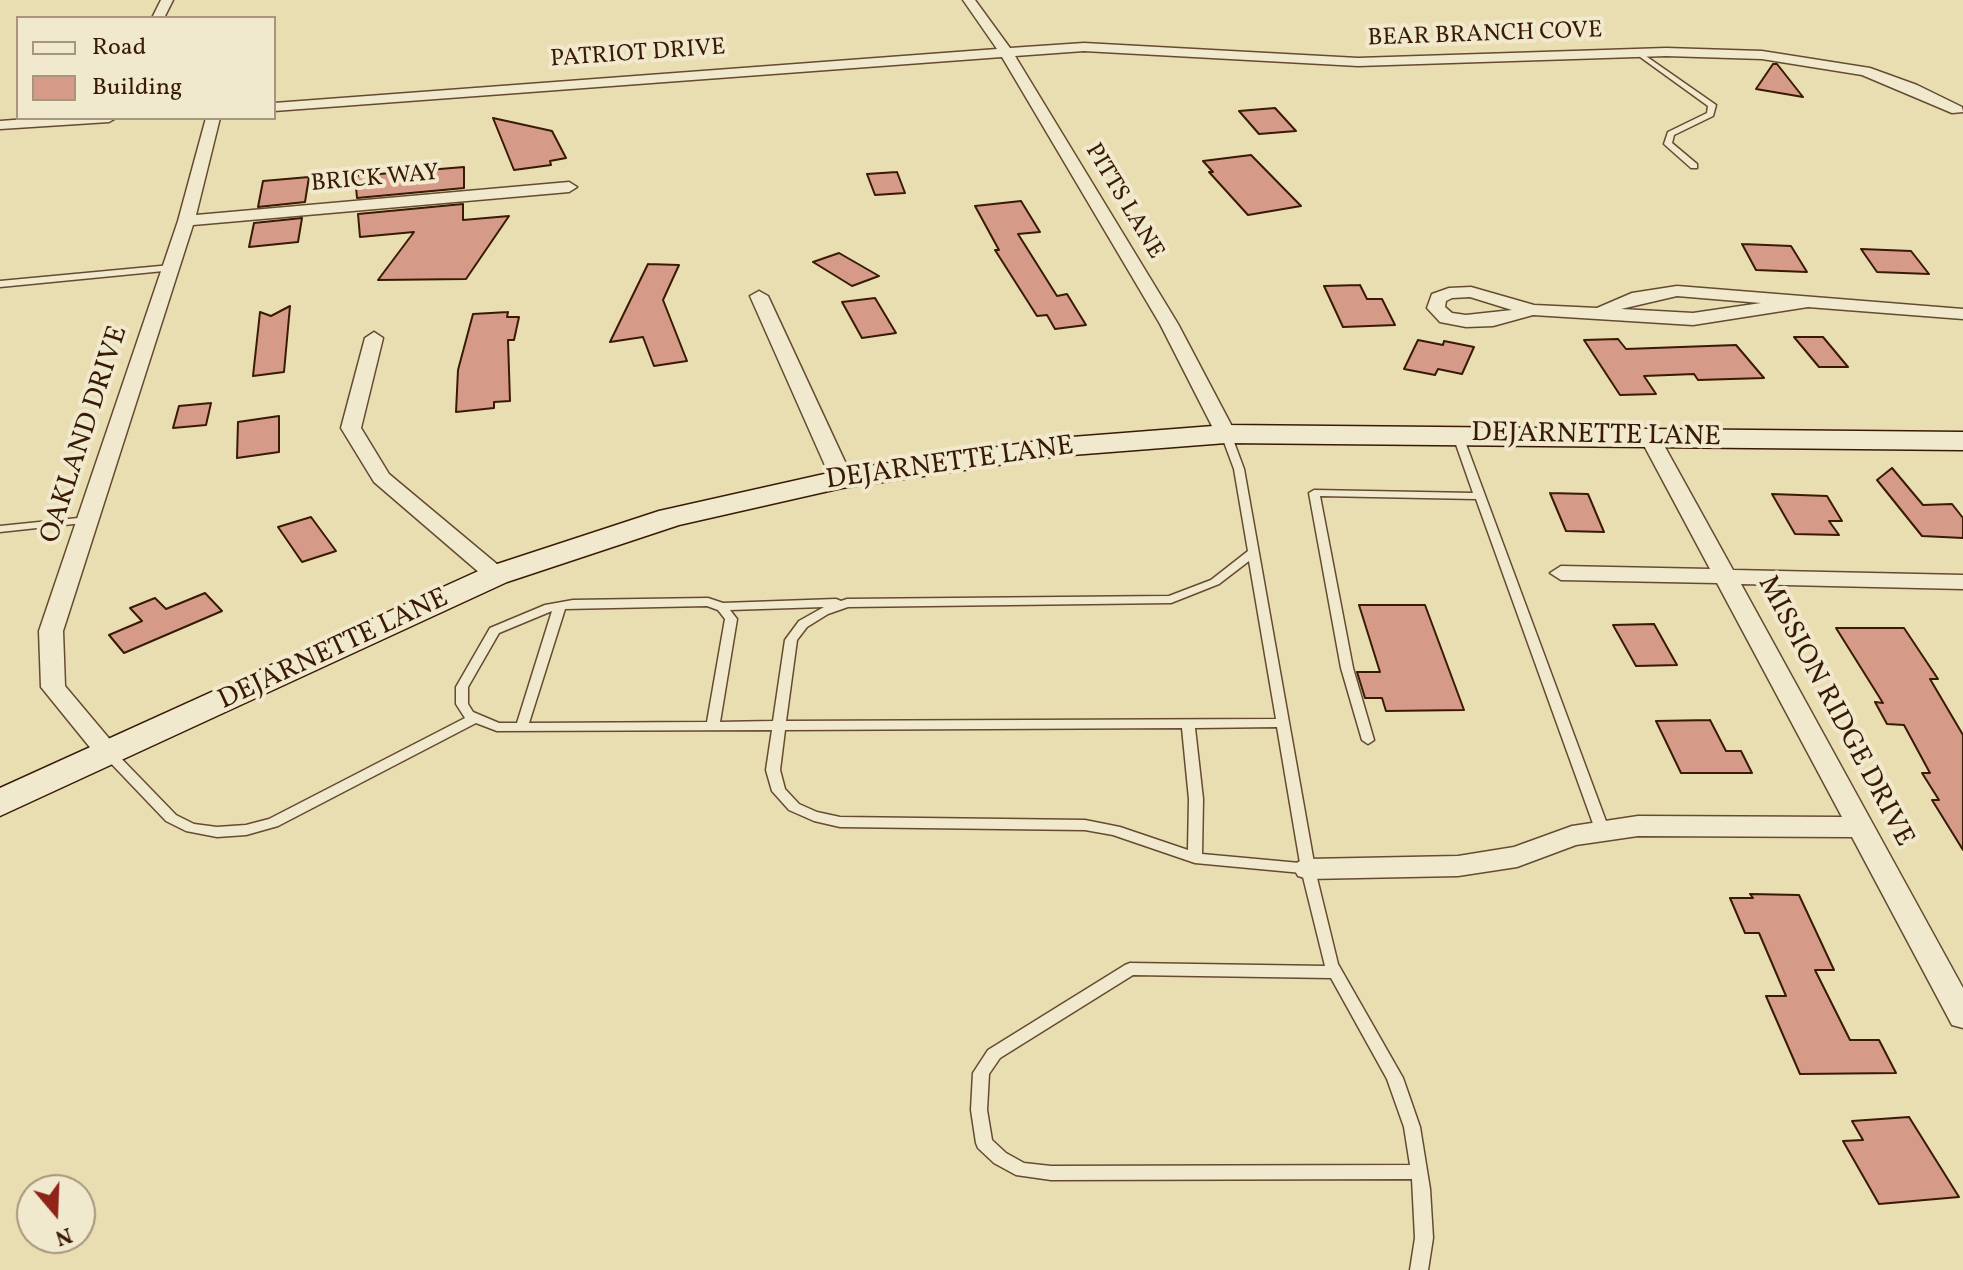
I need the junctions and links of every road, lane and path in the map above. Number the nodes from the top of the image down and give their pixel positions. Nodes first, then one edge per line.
1 (969, 0) edge
2 (1005, 51) junction
3 (1638, 53) junction
4 (276, 107) edge
5 (1957, 110) dead end
6 (78, 120) edge
7 (212, 120) edge
8 (0, 125) edge
9 (1694, 166) dead end
10 (569, 187) dead end
11 (186, 221) junction
12 (171, 268) junction
13 (0, 284) edge
14 (759, 296) dead end
15 (1811, 301) junction
16 (1533, 310) dead end
17 (1595, 312) junction
18 (1963, 314) edge
19 (374, 338) dead end
20 (1226, 434) junction
21 (1458, 436) junction
22 (1650, 438) junction
23 (1963, 441) edge
24 (842, 479) junction
25 (1479, 496) junction
26 (88, 520) junction
27 (0, 529) edge
28 (1253, 552) junction
29 (1561, 573) dead end
30 (496, 575) junction
31 (1724, 577) junction
32 (1963, 582) edge
33 (847, 603) junction
34 (560, 606) junction
35 (722, 607) junction
36 (474, 719) junction
37 (1283, 723) junction
38 (1188, 724) junction
39 (713, 725) junction
40 (779, 725) junction
41 (522, 726) junction
42 (1368, 740) dead end
43 (110, 755) junction
44 (0, 803) edge
45 (1858, 827) junction
46 (1603, 832) junction
47 (1195, 858) junction
48 (1308, 869) junction
49 (1336, 972) junction
50 (1963, 1016) edge
51 (1419, 1172) junction
52 (1419, 1270) edge

1 - 2 street, PITTS LANE
2 - 3 street, BEAR BRANCH COVE
2 - 4 street, PATRIOT DRIVE
2 - 20 street, PITTS LANE
3 - 5 street, BEAR BRANCH COVE
3 - 9 lane
6 - 8 street
7 - 11 street, OAKLAND DRIVE
10 - 11 street, BRICK WAY
11 - 12 street, OAKLAND DRIVE
12 - 13 lane
12 - 26 street, OAKLAND DRIVE
14 - 24 street
15 - 17 street
15 - 17 street
15 - 18 street
16 - 17 street
19 - 30 street
20 - 21 main road, DEJARNETTE LANE
20 - 24 main road, DEJARNETTE LANE
20 - 28 lane
21 - 22 main road, DEJARNETTE LANE
21 - 25 lane
22 - 23 main road, DEJARNETTE LANE
22 - 31 street, MISSION RIDGE DRIVE
24 - 30 main road, DEJARNETTE LANE
25 - 42 lane
25 - 46 lane
26 - 27 lane
26 - 43 street, OAKLAND DRIVE
28 - 33 lane
28 - 37 lane
29 - 31 street
30 - 43 main road, DEJARNETTE LANE
31 - 32 street
31 - 45 street, MISSION RIDGE DRIVE
33 - 35 lane
33 - 40 lane
34 - 35 lane
34 - 36 lane
34 - 41 lane
35 - 39 lane
36 - 41 lane
36 - 43 lane
37 - 38 lane
37 - 48 lane
38 - 40 lane
38 - 47 lane
39 - 40 lane
39 - 41 lane
40 - 47 lane
43 - 44 main road, DEJARNETTE LANE
45 - 46 street
45 - 50 street, MISSION RIDGE DRIVE
46 - 48 street
47 - 48 lane
48 - 49 lane
49 - 51 lane
49 - 51 lane
51 - 52 lane

